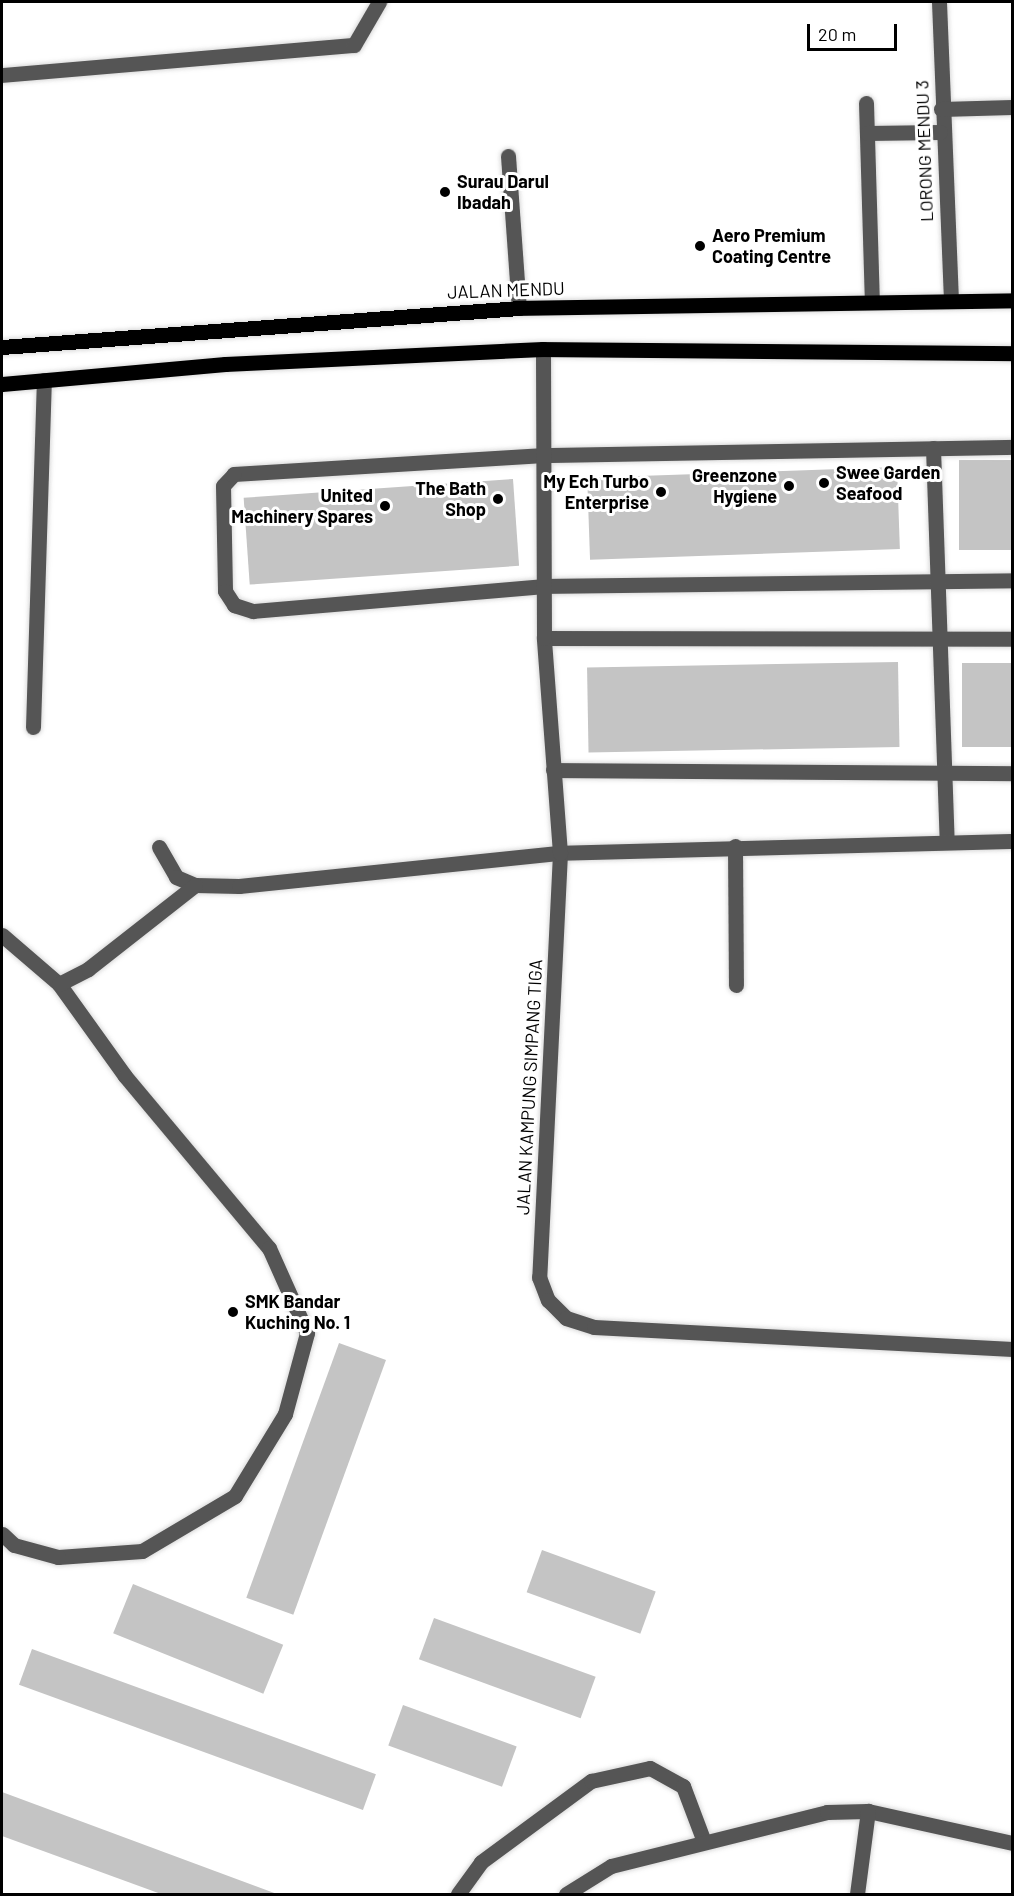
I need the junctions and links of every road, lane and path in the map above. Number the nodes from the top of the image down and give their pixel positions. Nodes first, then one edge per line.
1 (939, 2) edge
2 (377, 7) edge
3 (2, 75) edge
4 (866, 103) dead end
5 (1012, 106) edge
6 (941, 109) junction
7 (940, 132) junction
8 (867, 133) junction
9 (508, 156) dead end
10 (951, 299) junction
11 (872, 300) junction
12 (1012, 300) edge
13 (519, 308) junction
14 (2, 347) edge
15 (543, 349) junction
16 (1012, 353) edge
17 (44, 380) junction
18 (2, 384) edge
19 (1012, 447) edge
20 (933, 448) junction
21 (544, 455) junction
22 (1012, 580) edge
23 (939, 581) junction
24 (546, 586) junction
25 (544, 638) junction
26 (940, 639) junction
27 (1012, 639) edge
28 (33, 727) dead end
29 (554, 770) junction
30 (1012, 773) edge
31 (945, 774) junction
32 (947, 840) junction
33 (1012, 841) edge
34 (735, 846) junction
35 (159, 847) dead end
36 (560, 853) junction
37 (195, 885) junction
38 (2, 935) edge
39 (59, 984) junction
40 (736, 985) dead end
41 (1012, 1349) edge
42 (2, 1534) edge
43 (868, 1810) junction
44 (703, 1839) junction
45 (1012, 1843) edge
46 (458, 1894) edge
47 (566, 1894) edge
48 (857, 1894) edge

1 - 6 street, LORONG MENDU 3
2 - 3 street
4 - 8 street
5 - 6 street
6 - 7 street, LORONG MENDU 3
7 - 8 street
7 - 10 street, LORONG MENDU 3
8 - 11 street
9 - 13 street
10 - 11 main road, JALAN MENDU
10 - 12 main road, JALAN MENDU
11 - 13 main road, JALAN MENDU
13 - 14 main road, JALAN MENDU
15 - 16 main road
15 - 17 main road
15 - 21 street, JALAN KAMPUNG SIMPANG TIGA
17 - 18 main road
17 - 28 street
19 - 20 street
20 - 21 street
20 - 23 street
21 - 24 street, JALAN KAMPUNG SIMPANG TIGA
21 - 24 street
22 - 23 street
23 - 24 street
23 - 26 street
24 - 25 street, JALAN KAMPUNG SIMPANG TIGA
25 - 26 street
25 - 29 street, JALAN KAMPUNG SIMPANG TIGA
26 - 27 street
26 - 31 street
29 - 31 street
29 - 36 street, JALAN KAMPUNG SIMPANG TIGA
30 - 31 street
31 - 32 street
32 - 33 street
32 - 34 street
34 - 36 street
34 - 40 street
35 - 37 street
36 - 37 street
36 - 41 street, JALAN KAMPUNG SIMPANG TIGA
37 - 39 street
38 - 39 street
39 - 42 street
43 - 44 street
43 - 45 street
43 - 48 street
44 - 46 street
44 - 47 street

